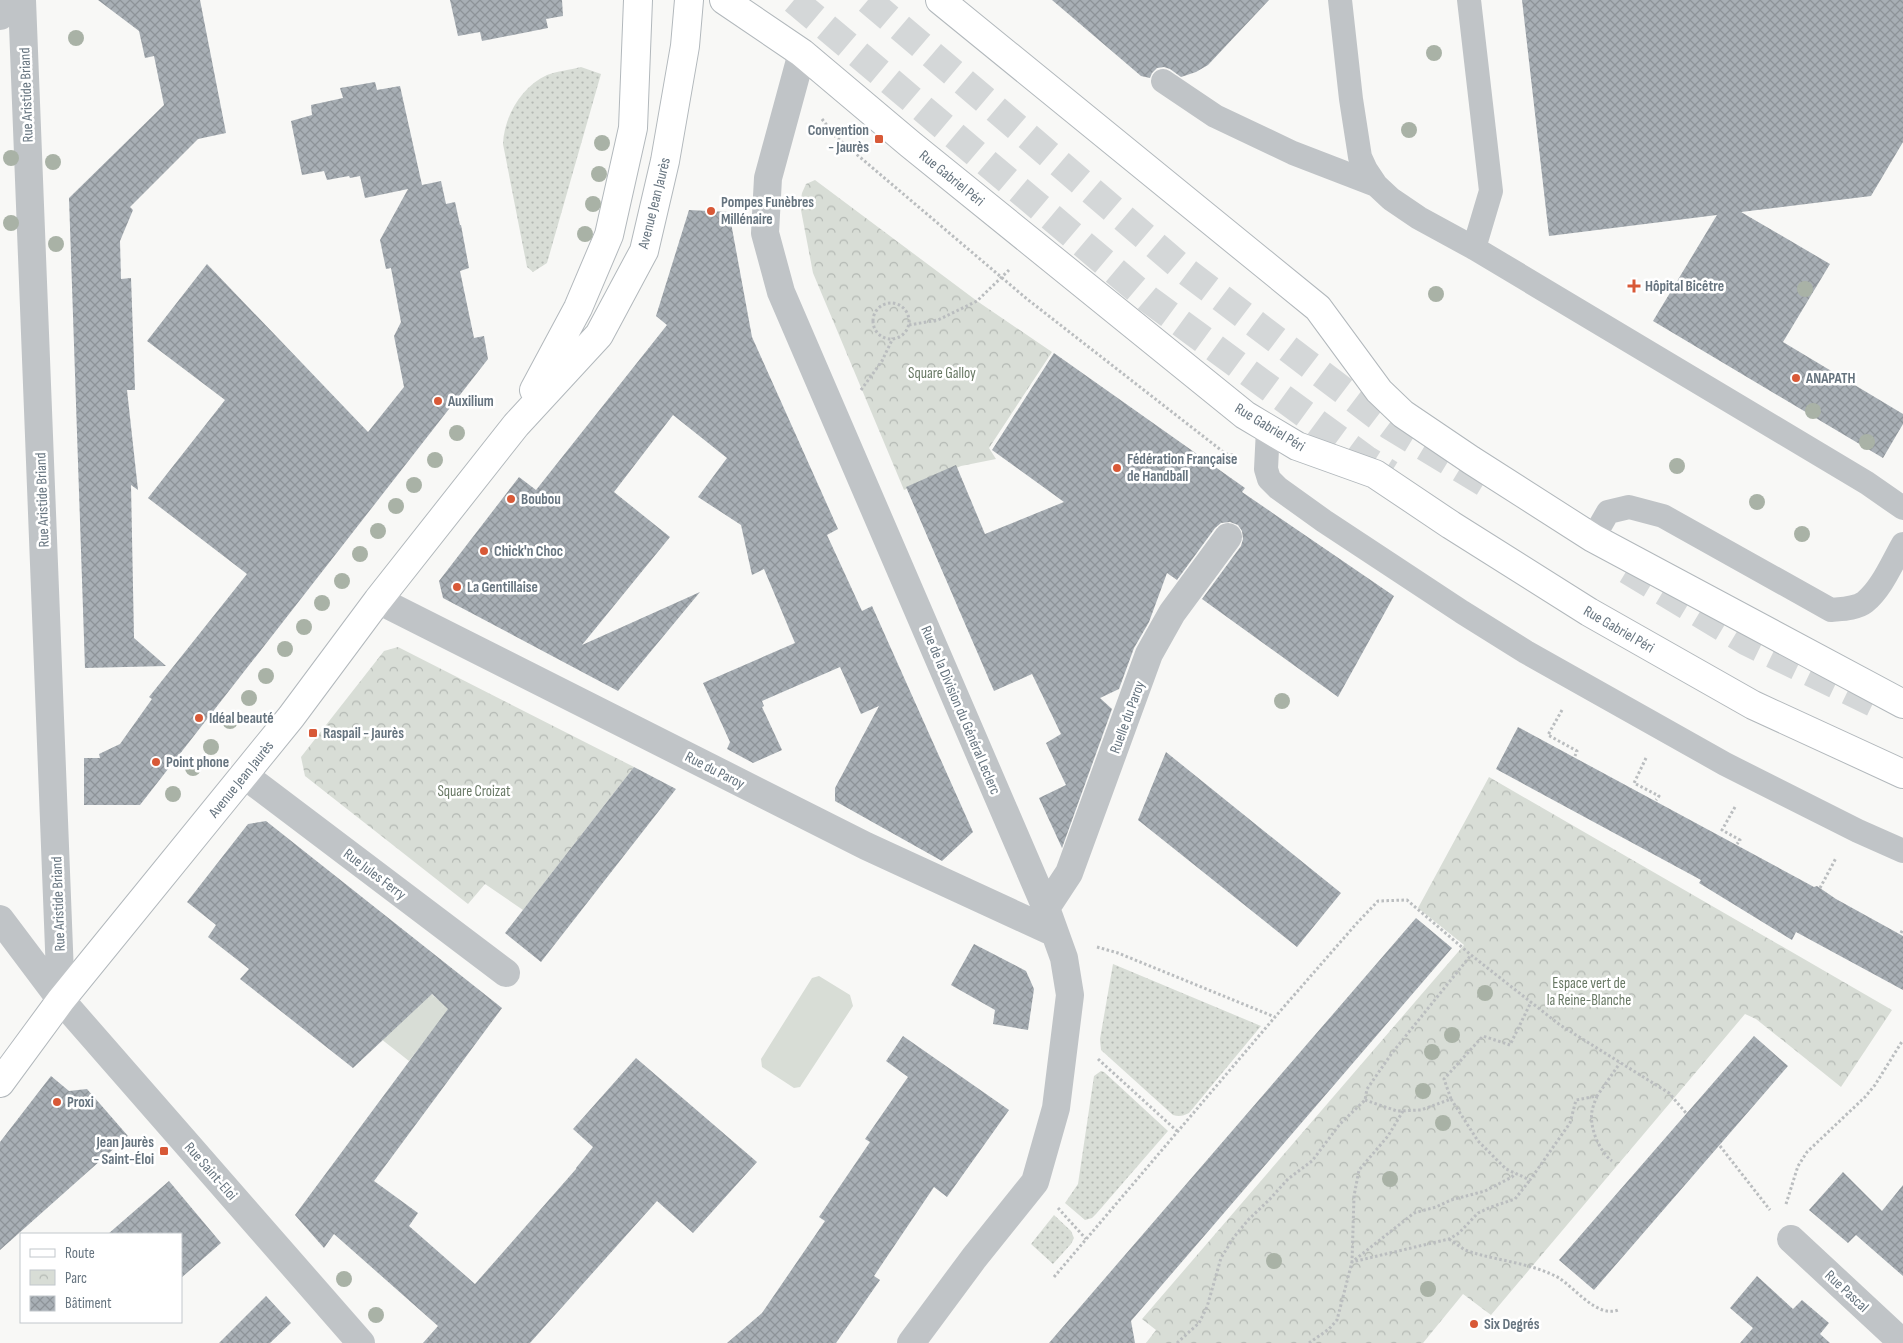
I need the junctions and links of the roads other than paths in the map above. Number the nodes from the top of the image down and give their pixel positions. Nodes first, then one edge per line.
1 (12, 0) edge
2 (22, 0) edge
3 (638, 0) edge
4 (689, 0) edge
5 (724, 0) edge
6 (940, 0) edge
7 (1340, 0) edge
8 (1469, 0) edge
9 (0, 16) edge
10 (802, 53) junction
11 (1163, 81) dead end
12 (1376, 185) junction
13 (1474, 248) junction
14 (516, 425) junction
15 (1268, 429) junction
16 (1903, 508) edge
17 (1228, 537) dead end
18 (1593, 538) junction
19 (1903, 544) edge
20 (378, 600) junction
21 (1903, 704) edge
22 (1903, 774) edge
23 (244, 776) junction
24 (1903, 852) edge
25 (0, 919) edge
26 (1050, 921) junction
27 (506, 973) dead end
28 (61, 1000) junction
29 (0, 1083) edge
30 (1785, 1231) road end
31 (362, 1343) edge
32 (911, 1343) edge
33 (1903, 1343) edge

1 - 9 street
2 - 28 street, Rue Aristide Briand
3 - 14 main road, Avenue Jean Jaurès
4 - 14 main road, Avenue Jean Jaurès
5 - 10 main road, Rue Gabriel Péri
6 - 18 main road
7 - 12 lane
8 - 13 lane
10 - 15 main road, Rue Gabriel Péri
10 - 26 street, Rue de la Division du Général Leclerc
11 - 12 lane
12 - 13 lane
13 - 16 lane
14 - 20 main road, Avenue Jean Jaurès
15 - 22 main road, Rue Gabriel Péri
15 - 24 lane
17 - 26 street, Ruelle du Paroy
18 - 19 lane
18 - 21 main road
20 - 23 main road, Avenue Jean Jaurès
20 - 26 street, Rue du Paroy
23 - 27 street, Rue Jules Ferry
23 - 28 main road, Avenue Jean Jaurès
25 - 28 street, Rue Saint-Eloi
26 - 32 street, Rue de la Division du Général Leclerc
28 - 29 main road, Avenue Jean Jaurès
28 - 31 street, Rue Saint-Eloi
30 - 33 street, Rue Pascal

